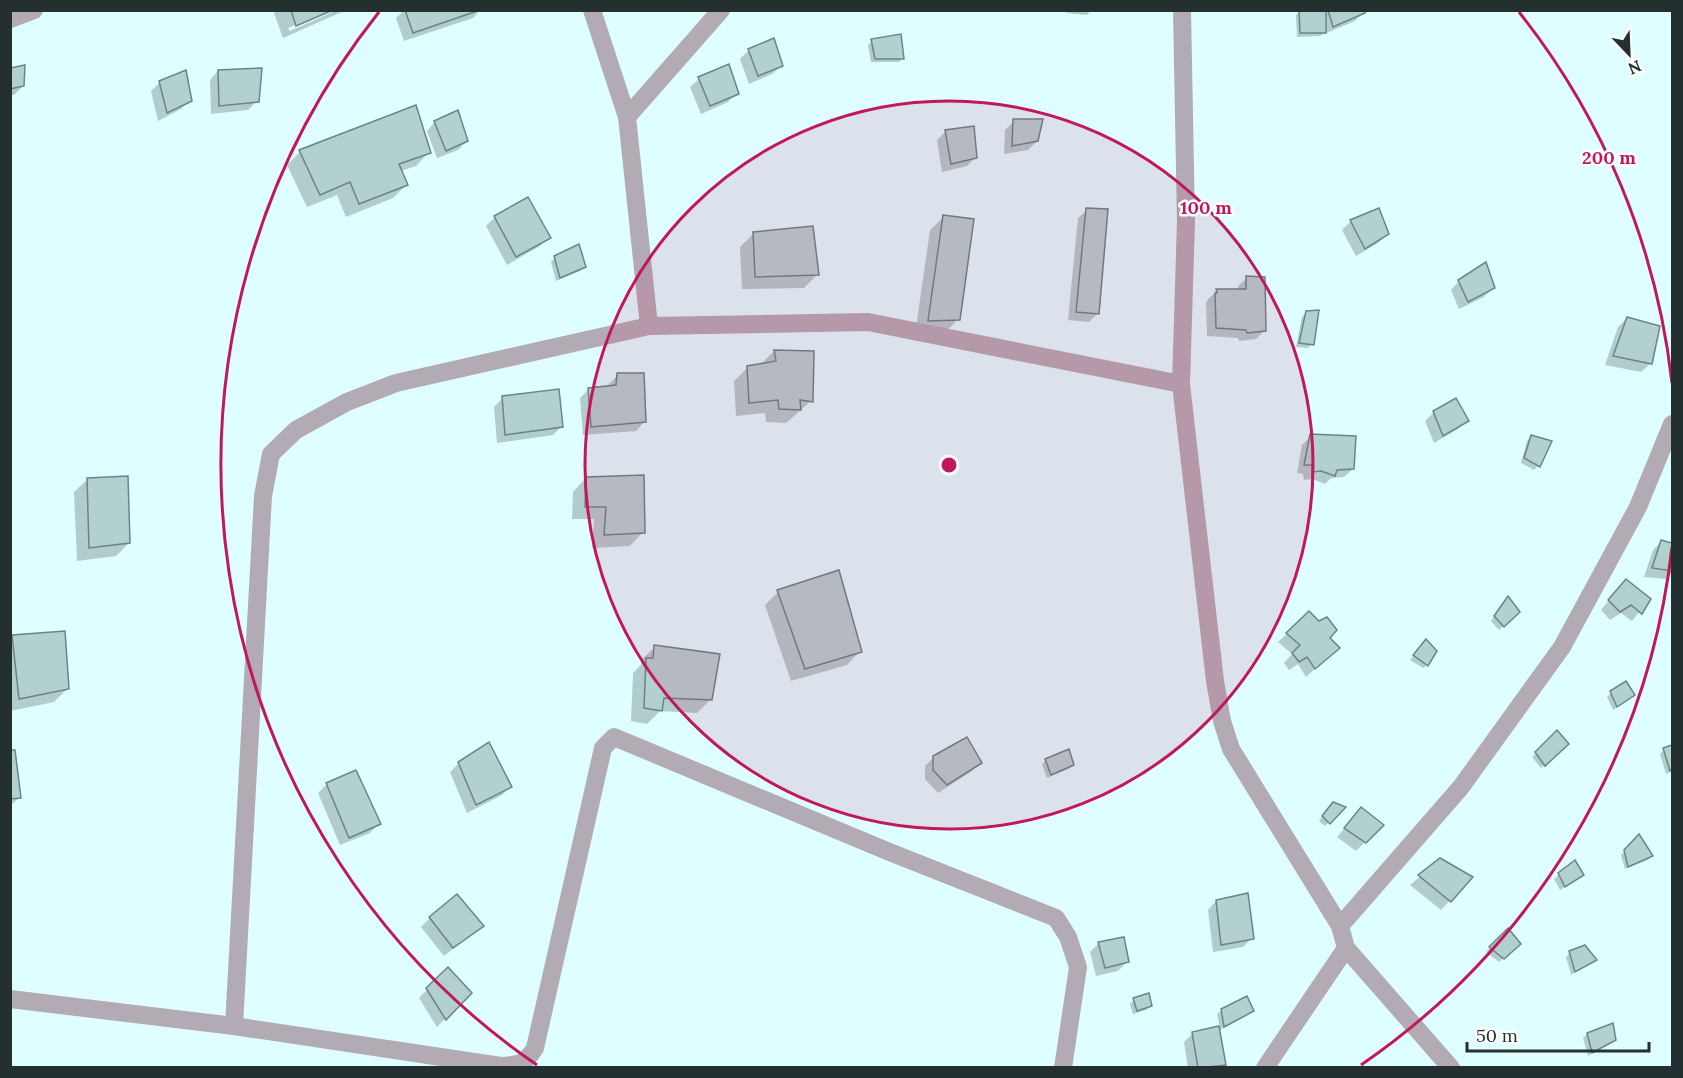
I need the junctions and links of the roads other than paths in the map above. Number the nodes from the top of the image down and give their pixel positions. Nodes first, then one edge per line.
1 (34, 10) edge
2 (592, 10) edge
3 (721, 10) edge
4 (1182, 10) edge
5 (10, 19) edge
6 (627, 117) junction
7 (649, 326) junction
8 (1181, 384) junction
9 (1672, 424) edge
10 (1340, 926) junction
11 (1346, 948) junction
12 (10, 999) edge
13 (234, 1026) junction
14 (1063, 1068) edge
15 (1264, 1068) edge
16 (1451, 1068) edge

1 - 5 street
2 - 6 street
3 - 6 street
4 - 8 street
6 - 7 street
7 - 8 street
7 - 13 street
8 - 10 street
9 - 10 street
10 - 11 street
11 - 15 street
11 - 16 street
12 - 13 street
13 - 14 street

